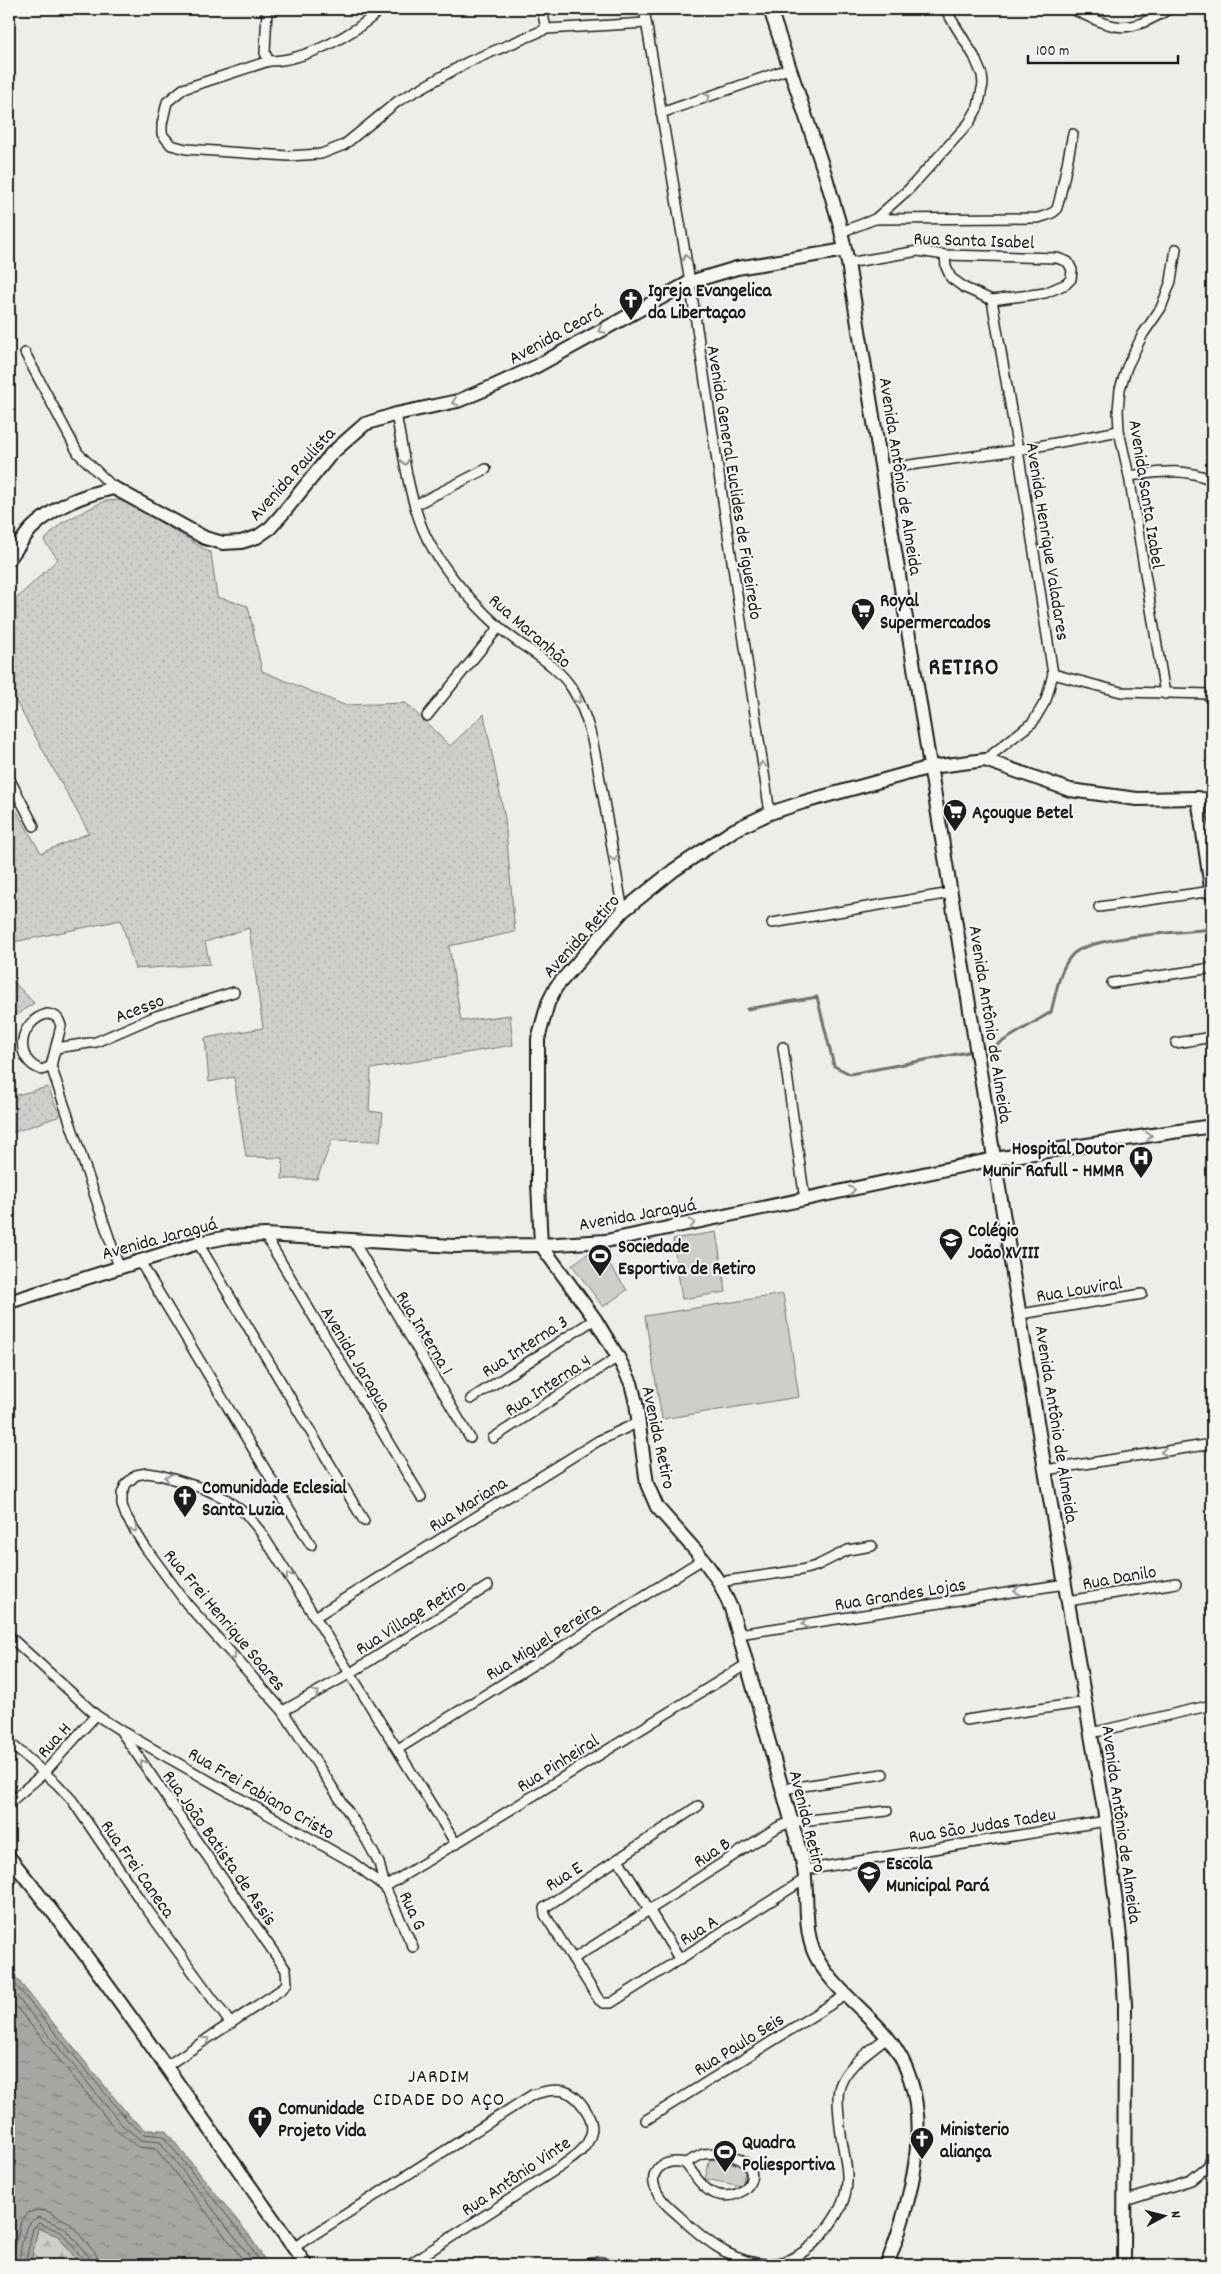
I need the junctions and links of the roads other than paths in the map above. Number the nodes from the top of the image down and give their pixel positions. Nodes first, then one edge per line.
1 (267, 9) edge
2 (381, 9) edge
3 (542, 9) edge
4 (644, 9) edge
5 (770, 9) edge
6 (945, 9) edge
7 (1072, 9) edge
8 (1169, 9) edge
9 (646, 23) junction
10 (546, 29) junction
11 (267, 57) junction
12 (791, 68) junction
13 (661, 113) junction
14 (1073, 134) dead end
15 (875, 218) junction
16 (841, 232) junction
17 (845, 250) junction
18 (1176, 250) dead end
19 (945, 255) junction
20 (848, 263) junction
21 (690, 282) junction
22 (992, 300) junction
23 (25, 353) dead end
24 (396, 414) junction
25 (1119, 431) junction
26 (1018, 450) junction
27 (486, 468) dead end
28 (881, 469) junction
29 (1129, 476) junction
30 (1212, 480) edge
31 (114, 488) junction
32 (415, 505) junction
33 (9, 559) edge
34 (499, 627) junction
35 (1053, 674) junction
36 (1164, 694) junction
37 (1212, 694) edge
38 (427, 716) dead end
39 (985, 760) junction
40 (931, 767) junction
41 (9, 778) edge
42 (1212, 797) edge
43 (1198, 798) junction
44 (770, 813) junction
45 (34, 826) dead end
46 (951, 893) junction
47 (1212, 893) edge
48 (1099, 907) dead end
49 (623, 911) junction
50 (772, 923) dead end
51 (1212, 968) edge
52 (1112, 983) dead end
53 (234, 992) dead end
54 (1212, 1037) edge
55 (1176, 1043) dead end
56 (784, 1047) dead end
57 (56, 1048) junction
58 (51, 1066) junction
59 (1212, 1126) edge
60 (994, 1159) junction
61 (805, 1200) junction
62 (265, 1235) junction
63 (354, 1242) junction
64 (198, 1243) junction
65 (541, 1245) junction
66 (139, 1260) junction
67 (118, 1267) junction
68 (1142, 1294) dead end
69 (9, 1302) edge
70 (1021, 1314) junction
71 (595, 1319) junction
72 (618, 1357) junction
73 (470, 1399) dead end
74 (639, 1422) junction
75 (470, 1438) dead end
76 (493, 1438) dead end
77 (1212, 1444) edge
78 (1045, 1470) junction
79 (421, 1497) dead end
80 (364, 1521) dead end
81 (311, 1545) dead end
82 (872, 1546) dead end
83 (703, 1559) junction
84 (719, 1582) junction
85 (1176, 1583) dead end
86 (1065, 1584) junction
87 (488, 1586) dead end
88 (1068, 1601) junction
89 (315, 1617) junction
90 (739, 1634) junction
91 (9, 1636) edge
92 (746, 1664) junction
93 (349, 1674) junction
94 (1086, 1702) junction
95 (1212, 1705) edge
96 (284, 1711) junction
97 (96, 1715) junction
98 (966, 1720) dead end
99 (120, 1730) junction
100 (1091, 1733) junction
101 (9, 1742) edge
102 (398, 1749) junction
103 (44, 1773) junction
104 (883, 1774) dead end
105 (783, 1789) junction
106 (9, 1803) edge
107 (698, 1806) dead end
108 (887, 1811) dead end
109 (1106, 1821) junction
110 (792, 1822) junction
111 (456, 1844) junction
112 (9, 1857) edge
113 (618, 1859) junction
114 (804, 1874) junction
115 (385, 1888) junction
116 (649, 1911) junction
117 (413, 1947) dead end
118 (573, 1959) junction
119 (680, 1960) junction
120 (846, 1995) junction
121 (607, 2004) joint
122 (230, 2024) junction
123 (887, 2036) junction
124 (165, 2067) junction
125 (646, 2120) dead end
126 (1212, 2155) edge
127 (685, 2163) junction
128 (1125, 2201) junction
129 (293, 2248) junction
130 (306, 2265) edge
131 (408, 2265) edge
132 (581, 2265) edge
133 (614, 2265) edge
134 (887, 2265) edge
135 (1124, 2265) edge

1 - 11 street
2 - 11 street
3 - 10 street
4 - 9 street, Avenida General Euclides de Figueiredo
5 - 12 street, Avenida Antônio de Almeida
6 - 15 street
7 - 8 street
9 - 10 street
9 - 13 street, Avenida General Euclides de Figueiredo
10 - 11 street
13 -> 12 street
12 - 16 street, Avenida Antônio de Almeida
21 -> 13 street, Avenida General Euclides de Figueiredo
14 - 15 street
15 - 16 street
16 - 17 street, Avenida Antônio de Almeida
17 - 20 street, Avenida Antônio de Almeida
17 - 21 street, Avenida Ceará
18 - 25 street, Avenida Santa Izabel
19 - 20 street, Rua Santa Isabel
19 - 22 street
19 - 22 street, Rua Santa Isabel
20 - 28 street, Avenida Antônio de Almeida
21 -> 24 street, Avenida Ceará
44 -> 21 street, Avenida General Euclides de Figueiredo
22 - 26 street, Avenida Henrique Valadares
23 - 31 street
24 - 31 street, Avenida Paulista
24 -> 32 street, Rua Maranhão
25 - 26 street
25 - 29 street, Avenida Santa Izabel
26 - 28 street
26 - 35 street, Avenida Henrique Valadares
27 - 32 street
28 - 40 street, Avenida Antônio de Almeida
29 - 30 street
29 - 36 street, Avenida Santa Izabel
31 - 33 street
32 - 34 street, Rua Maranhão
34 - 38 street
34 -> 49 street, Rua Maranhão
35 - 36 street
35 - 39 street, Avenida Henrique Valadares
36 - 37 street
39 - 40 street, Avenida Retiro
39 - 43 street
40 - 44 street, Avenida Retiro
40 - 46 street, Avenida Antônio de Almeida
41 - 45 street
42 - 43 street
43 - 47 street
44 - 49 street, Avenida Retiro
46 - 50 street
46 - 60 street, Avenida Antônio de Almeida
47 - 48 street
49 - 65 street, Avenida Retiro
51 - 52 street
53 - 57 street, Acesso
54 - 55 street
56 - 61 street
57 - 58 street
57 - 58 street
58 - 67 street
60 -> 59 street, Avenida Jaraguá
61 -> 60 street, Avenida Jaraguá
60 - 70 street, Avenida Antônio de Almeida
65 -> 61 street, Avenida Jaraguá
62 - 63 street, Avenida Jaraguá
62 - 64 street, Avenida Jaraguá
62 - 79 street, Avenida Jaragua
63 - 65 street, Avenida Jaraguá
63 - 75 street, Rua Interna 1
64 - 66 street, Avenida Jaraguá
64 - 80 street
65 - 71 street, Avenida Retiro
66 - 67 street, Avenida Jaraguá
66 - 81 street
67 - 69 street, Avenida Jaraguá
68 - 70 street, Rua Louviral
70 - 78 street, Avenida Antônio de Almeida
71 - 72 street, Avenida Retiro
71 - 73 street, Rua Interna 3
72 - 74 street, Avenida Retiro
72 - 76 street, Rua Interna 4
74 - 83 street, Avenida Retiro
74 - 89 street, Rua Mariana
77 -> 78 street
78 - 86 street, Avenida Antônio de Almeida
82 - 84 street
83 - 84 street, Avenida Retiro
83 - 102 street, Rua Miguel Pereira
84 - 90 street, Avenida Retiro
85 - 88 street, Rua Danilo
86 - 88 street, Avenida Antônio de Almeida
86 -> 90 street, Rua Grandes Lojas
87 - 93 street, Rua Village Retiro
88 - 94 street, Avenida Antônio de Almeida
89 - 93 street, Rua Frei Henrique Soares
89 -> 96 street, Rua Frei Henrique Soares
90 - 92 street, Avenida Retiro
91 - 97 street, Rua João Batista de Assis
92 - 105 street, Avenida Retiro
92 - 111 street, Rua Pinheiral
96 -> 93 street, Rua Village Retiro
93 - 102 street, Rua Frei Henrique Soares
94 - 98 street
94 - 100 street, Avenida Antônio de Almeida
95 - 100 street
96 - 115 street, Rua Frei Henrique Soares
97 - 99 street, Rua João Batista de Assis
97 - 103 street, Rua H
99 - 115 street, Rua Frei Fabiano Cristo
122 -> 99 street, Rua João Batista de Assis
100 - 109 street, Avenida Antônio de Almeida
101 - 103 street, Rua Frei Caneca
102 - 111 street, Rua Frei Henrique Soares
103 - 106 street, Rua H
103 - 122 street, Rua Frei Caneca
104 - 105 street
105 - 110 street, Avenida Retiro
107 - 113 street, Rua E
108 - 110 street
109 - 114 street, Rua São Judas Tadeu
109 - 128 street, Avenida Antônio de Almeida
110 - 114 street, Avenida Retiro
110 - 116 street, Rua B
111 - 115 street, Rua Pinheiral
112 - 124 street
113 - 116 street
113 - 118 street, Rua E
114 - 119 street, Rua A
114 - 120 street, Avenida Retiro
115 - 117 street, Rua G
116 - 118 street, Rua B
116 - 119 street
118 - 121 street, Rua E
119 - 121 street, Rua A
120 - 123 street, Avenida Retiro
120 - 125 street, Rua Paulo Seis
124 -> 122 street, Rua João Batista de Assis
123 - 127 street
123 - 134 street, Avenida Retiro
124 - 129 street
126 - 128 street
127 - 127 street
128 - 135 street, Avenida Antônio de Almeida
129 - 130 street
129 - 131 street, Rua Antônio Vinte
132 - 133 street

